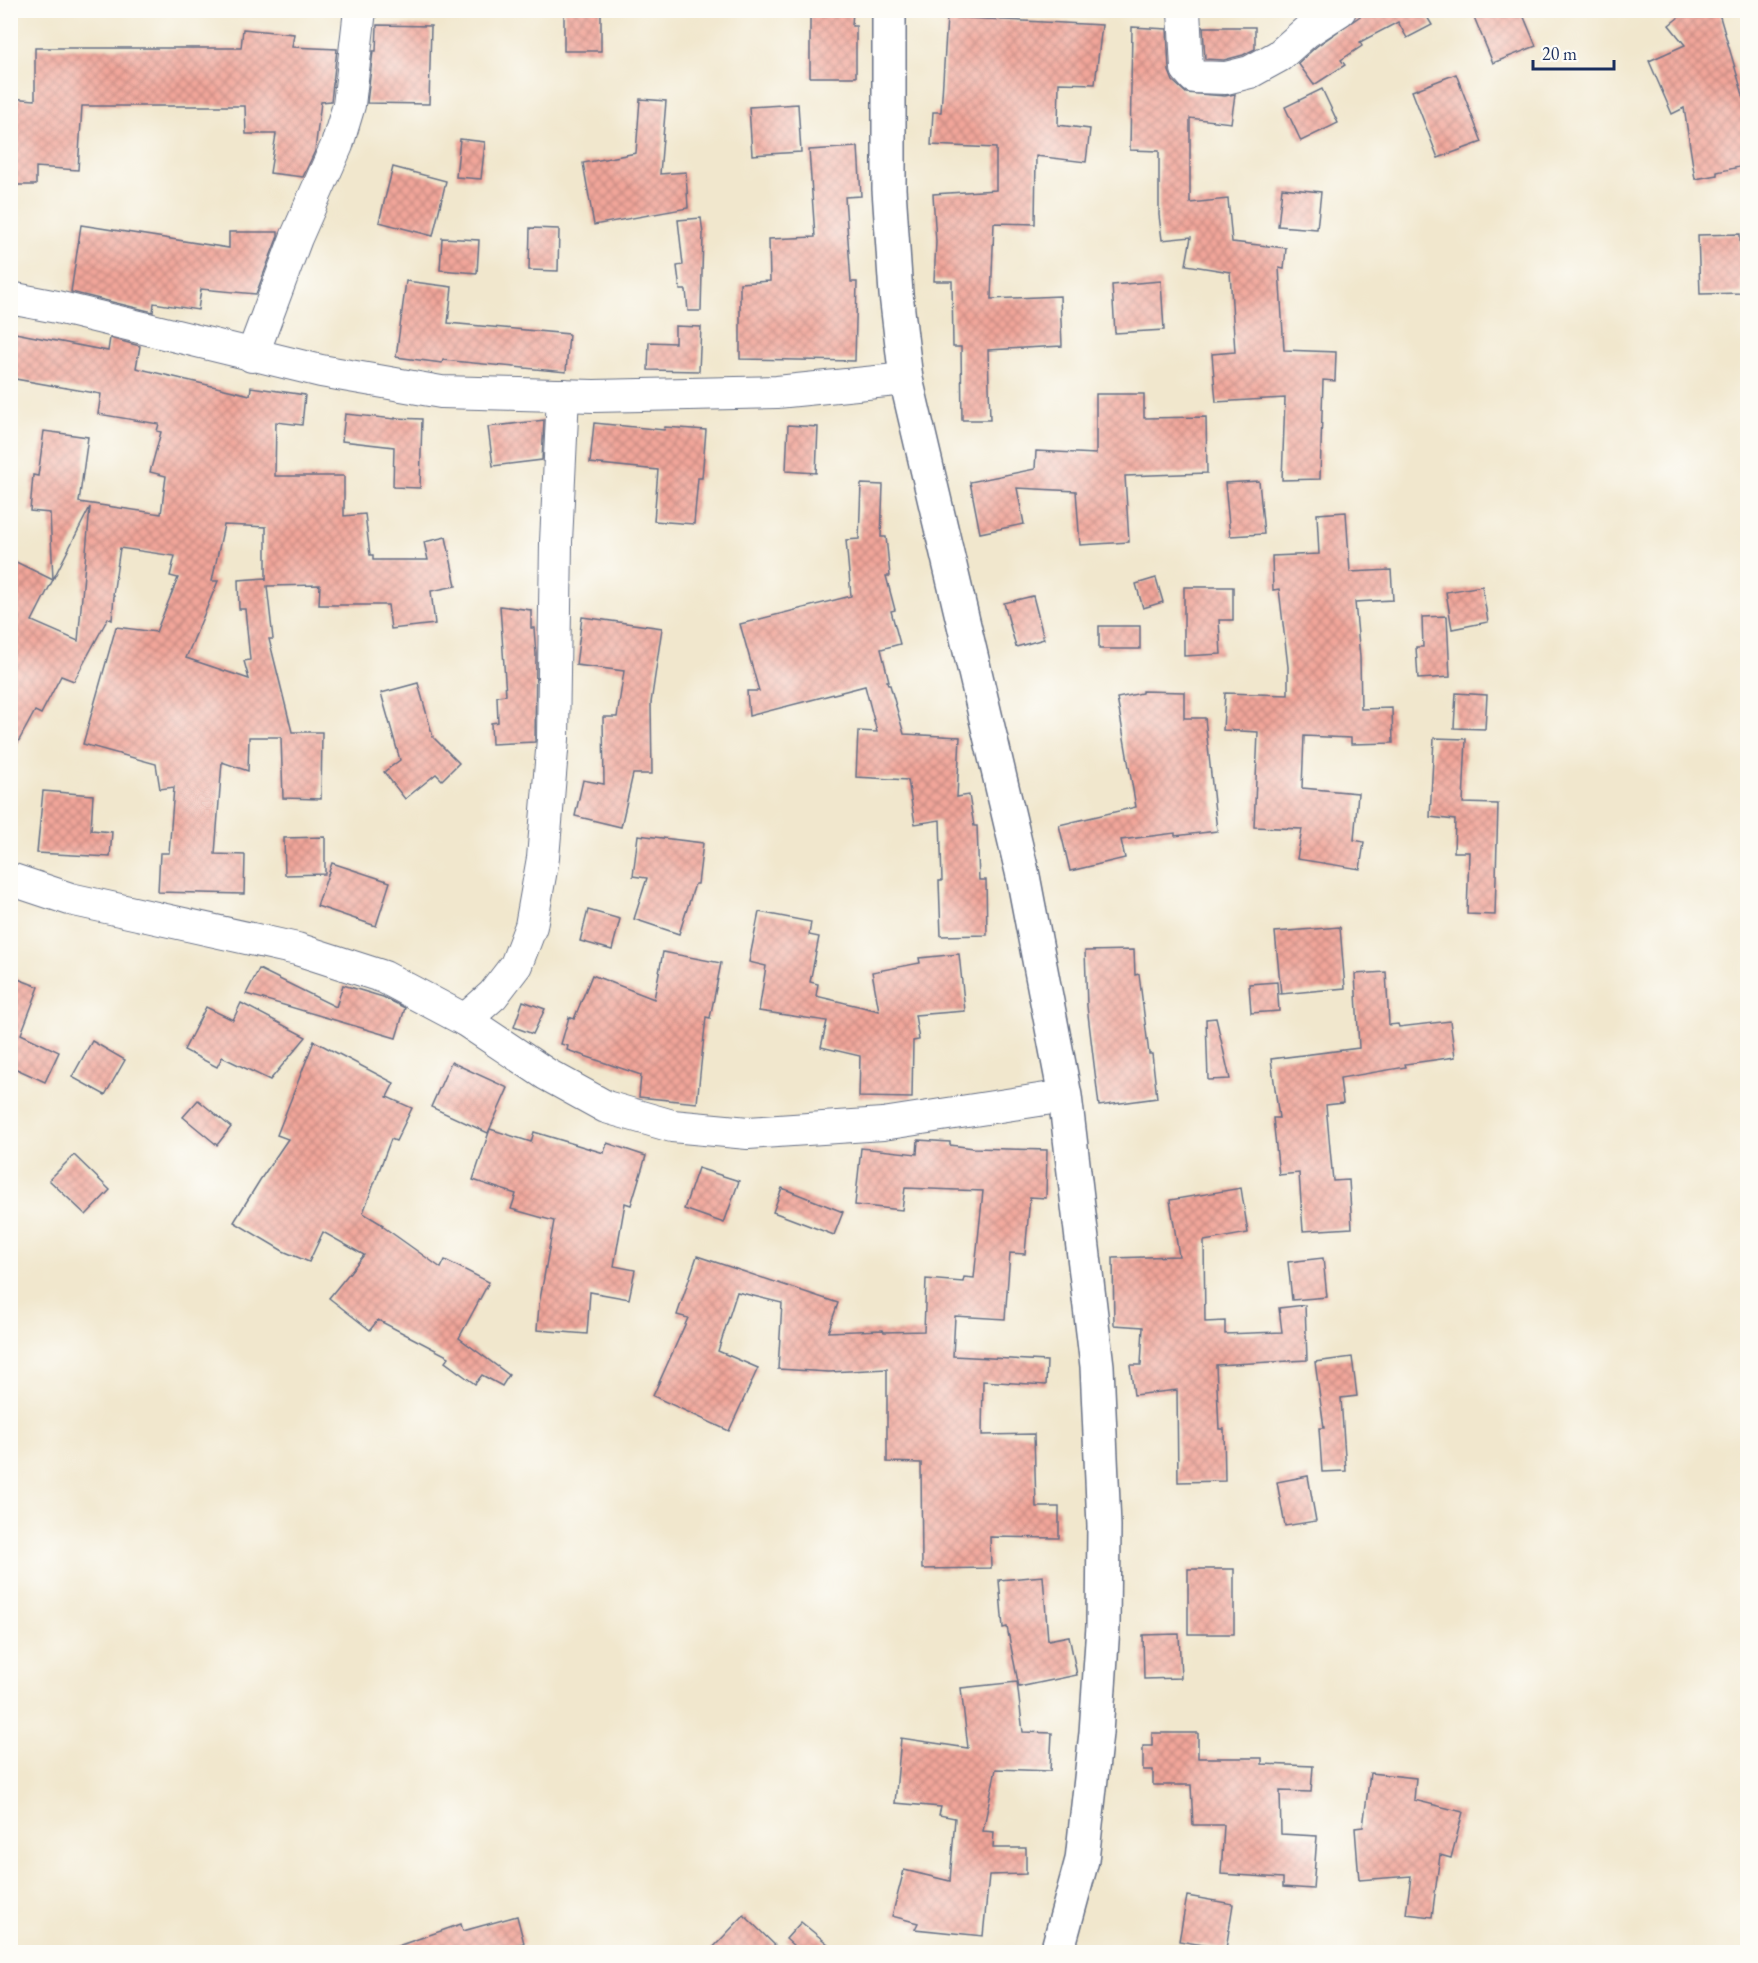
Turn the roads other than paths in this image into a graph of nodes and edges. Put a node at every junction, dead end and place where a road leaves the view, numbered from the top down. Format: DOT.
graph roads {
  1 [pos="360,10"];
  2 [pos="889,10"];
  3 [pos="1184,10"];
  4 [pos="1340,10"];
  5 [pos="10,298"];
  6 [pos="252,356"];
  7 [pos="906,379"];
  8 [pos="563,396"];
  9 [pos="10,879"];
  10 [pos="465,1020"];
  11 [pos="1065,1096"];
  12 [pos="1057,1953"];
  1 -- 6 [label="street"];
  2 -- 7 [label="street"];
  3 -- 4 [label="street"];
  5 -- 6 [label="street"];
  6 -- 8 [label="street"];
  7 -- 8 [label="street"];
  7 -- 11 [label="street"];
  8 -- 10 [label="street"];
  9 -- 10 [label="street"];
  10 -- 11 [label="street"];
  11 -- 12 [label="street"];
}
